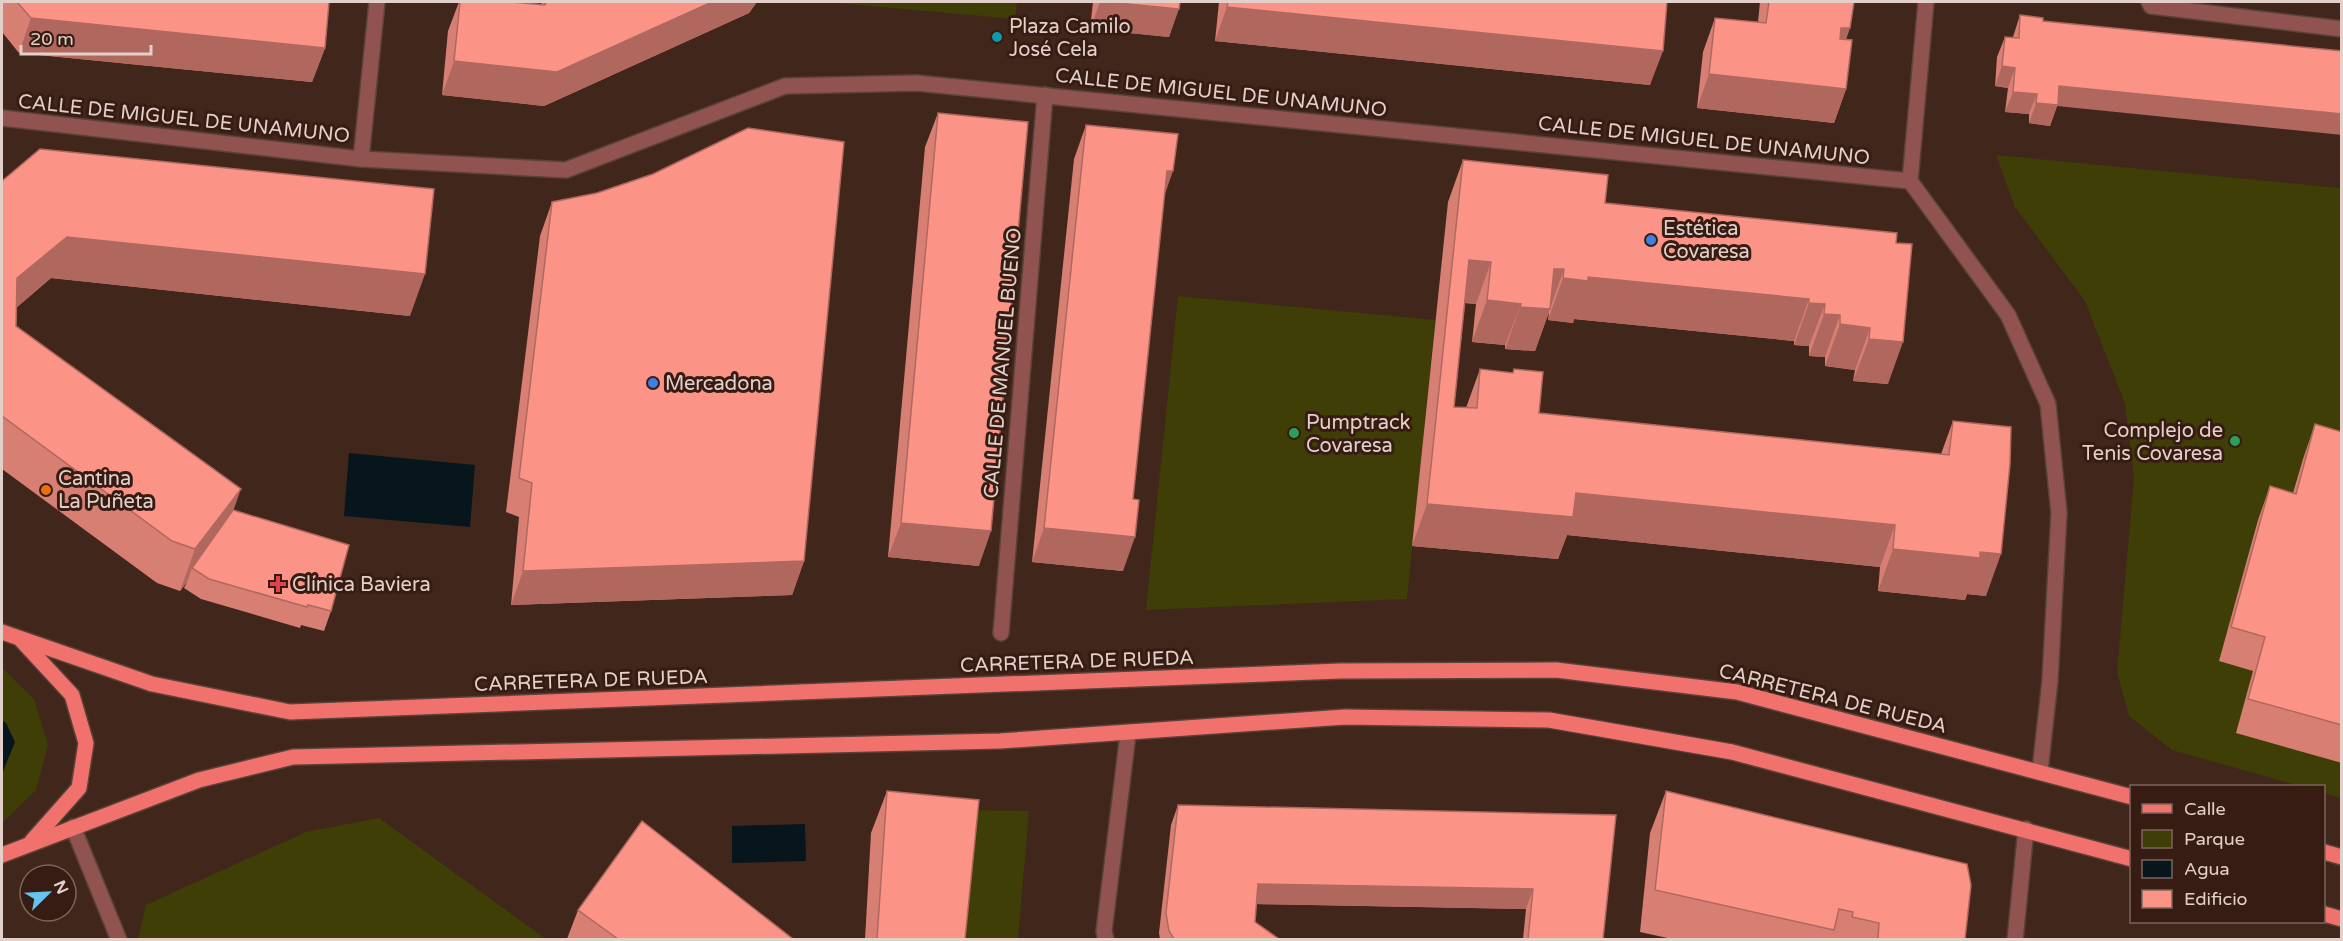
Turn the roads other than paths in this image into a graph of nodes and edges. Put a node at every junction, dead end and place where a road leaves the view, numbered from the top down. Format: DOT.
graph roads {
  1 [pos="377,2"];
  2 [pos="1926,2"];
  3 [pos="2149,2"];
  4 [pos="2342,29"];
  5 [pos="1045,95"];
  6 [pos="2,118"];
  7 [pos="361,159"];
  8 [pos="1910,181"];
  9 [pos="2,632"];
  10 [pos="1001,633"];
  11 [pos="20,639"];
  12 [pos="1128,734"];
  13 [pos="2040,771"];
  14 [pos="2130,795"];
  15 [pos="73,827"];
  16 [pos="2026,829"];
  17 [pos="30,843"];
  18 [pos="2325,852"];
  19 [pos="2,855"];
  20 [pos="2342,857"];
  21 [pos="2130,858"];
  22 [pos="2325,914"];
  23 [pos="2342,919"];
  24 [pos="119,939"];
  25 [pos="1106,939"];
  26 [pos="2015,939"];
  1 -- 7 [label="street, CALLE DE MIGUEL DE UNAMUNO"];
  2 -- 8 [label="street"];
  3 -- 4 [label="street"];
  5 -- 7 [label="street, CALLE DE MIGUEL DE UNAMUNO"];
  5 -- 8 [label="street, CALLE DE MIGUEL DE UNAMUNO"];
  5 -- 10 [label="street, CALLE DE MANUEL BUENO"];
  6 -- 7 [label="street, CALLE DE MIGUEL DE UNAMUNO"];
  8 -- 13 [label="street"];
  9 -- 11 [label="main road, CARRETERA DE RUEDA"];
  11 -- 13 [label="main road, CARRETERA DE RUEDA"];
  11 -- 17 [label="main road"];
  12 -- 15 [label="main road"];
  12 -- 16 [label="main road"];
  12 -- 25 [label="street"];
  13 -- 14 [label="main road, CARRETERA DE RUEDA"];
  15 -- 17 [label="main road"];
  15 -- 24 [label="street"];
  16 -- 21 [label="main road"];
  16 -- 26 [label="street"];
  17 -- 19 [label="main road"];
  18 -- 20 [label="main road"];
  22 -- 23 [label="main road"];
}
